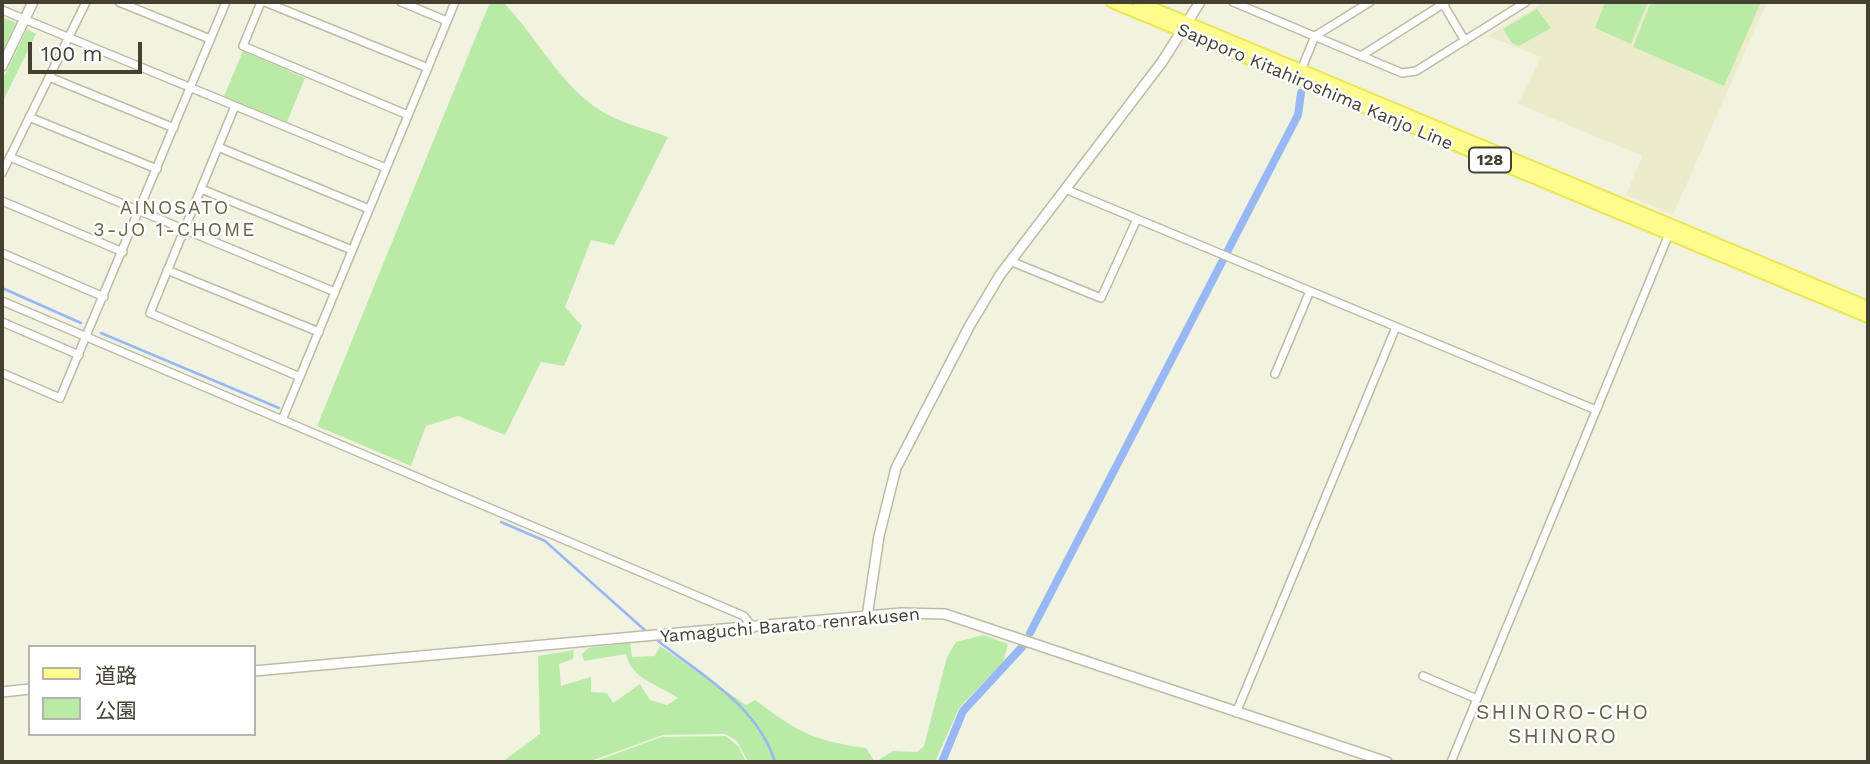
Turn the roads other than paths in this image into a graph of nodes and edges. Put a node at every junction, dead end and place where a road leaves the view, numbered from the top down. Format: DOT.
graph roads {
  1 [pos="33,2"];
  2 [pos="86,2"];
  3 [pos="119,2"];
  4 [pos="226,2"];
  5 [pos="263,2"];
  6 [pos="401,2"];
  7 [pos="455,2"];
  8 [pos="1112,2"];
  9 [pos="1139,2"];
  10 [pos="1200,2"];
  11 [pos="1233,2"];
  12 [pos="1370,2"];
  13 [pos="1444,2"];
  14 [pos="1526,2"];
  15 [pos="2,10"];
  16 [pos="24,20"];
  17 [pos="447,21"];
  18 [pos="1184,27"];
  19 [pos="1315,36"];
  20 [pos="68,37"];
  21 [pos="210,39"];
  22 [pos="1465,41"];
  23 [pos="1361,56"];
  24 [pos="2,66"];
  25 [pos="428,68"];
  26 [pos="1301,70"];
  27 [pos="49,77"];
  28 [pos="190,88"];
  29 [pos="235,106"];
  30 [pos="408,115"];
  31 [pos="29,117"];
  32 [pos="174,128"];
  33 [pos="218,147"];
  34 [pos="10,157"];
  35 [pos="386,168"];
  36 [pos="157,169"];
  37 [pos="2,173"];
  38 [pos="201,189"];
  39 [pos="1065,189"];
  40 [pos="2,201"];
  41 [pos="369,209"];
  42 [pos="140,210"];
  43 [pos="1137,219"];
  44 [pos="184,229"];
  45 [pos="1669,234"];
  46 [pos="352,250"];
  47 [pos="123,252"];
  48 [pos="2,253"];
  49 [pos="1010,261"];
  50 [pos="167,270"];
  51 [pos="1310,291"];
  52 [pos="335,292"];
  53 [pos="104,297"];
  54 [pos="2,301"];
  55 [pos="1868,307"];
  56 [pos="1868,317"];
  57 [pos="2,321"];
  58 [pos="1396,327"];
  59 [pos="318,332"];
  60 [pos="87,338"];
  61 [pos="79,355"];
  62 [pos="2,373"];
  63 [pos="1275,374"];
  64 [pos="300,377"];
  65 [pos="1596,410"];
  66 [pos="282,420"];
  67 [pos="867,617"];
  68 [pos="753,628"];
  69 [pos="256,671"];
  70 [pos="1423,676"];
  71 [pos="28,690"];
  72 [pos="2,691"];
  73 [pos="1477,699"];
  74 [pos="1236,713"];
  75 [pos="1387,762"];
  76 [pos="1451,762"];
  1 -- 16 [label="street"];
  2 -- 20 [label="street"];
  3 -- 21 [label="street"];
  4 -- 21 [label="street"];
  5 -- 25 [label="street"];
  5 -- 30 [label="street"];
  6 -- 17 [label="street"];
  7 -- 17 [label="street"];
  8 -- 18 [label="main road, Sapporo Kitahiroshima Kanjo Line / 128"];
  9 -- 18 [label="main road, Sapporo Kitahiroshima Kanjo Line / 128"];
  10 -- 18 [label="street"];
  11 -- 19 [label="street"];
  12 -- 19 [label="street"];
  13 -- 22 [label="street"];
  13 -- 23 [label="street"];
  14 -- 22 [label="street"];
  15 -- 16 [label="street"];
  16 -- 20 [label="street"];
  16 -- 24 [label="street"];
  17 -- 25 [label="street"];
  18 -- 26 [label="main road, Sapporo Kitahiroshima Kanjo Line / 128"];
  18 -- 39 [label="street"];
  18 -- 45 [label="main road, Sapporo Kitahiroshima Kanjo Line / 128"];
  19 -- 23 [label="street"];
  19 -- 26 [label="street"];
  20 -- 27 [label="street"];
  20 -- 28 [label="street"];
  21 -- 28 [label="street"];
  22 -- 23 [label="street"];
  25 -- 30 [label="street"];
  26 -- 55 [label="main road, Sapporo Kitahiroshima Kanjo Line / 128"];
  27 -- 31 [label="street"];
  27 -- 32 [label="street"];
  28 -- 29 [label="street"];
  28 -- 32 [label="street"];
  29 -- 33 [label="street"];
  29 -- 35 [label="street"];
  30 -- 35 [label="street"];
  31 -- 34 [label="street"];
  31 -- 36 [label="street"];
  32 -- 36 [label="street"];
  33 -- 38 [label="street"];
  33 -- 41 [label="street"];
  34 -- 37 [label="street"];
  34 -- 42 [label="street"];
  35 -- 41 [label="street"];
  36 -- 42 [label="street"];
  38 -- 44 [label="street"];
  38 -- 46 [label="street"];
  39 -- 43 [label="street"];
  39 -- 49 [label="street"];
  40 -- 47 [label="street"];
  41 -- 46 [label="street"];
  42 -- 44 [label="street"];
  42 -- 47 [label="street"];
  43 -- 49 [label="street"];
  43 -- 51 [label="street"];
  44 -- 50 [label="street"];
  44 -- 52 [label="street"];
  45 -- 56 [label="main road, Sapporo Kitahiroshima Kanjo Line / 128"];
  45 -- 65 [label="street"];
  46 -- 52 [label="street"];
  47 -- 53 [label="street"];
  48 -- 53 [label="street"];
  49 -- 67 [label="street"];
  50 -- 59 [label="street"];
  50 -- 64 [label="street"];
  51 -- 58 [label="street"];
  51 -- 63 [label="street"];
  52 -- 59 [label="street"];
  53 -- 60 [label="street"];
  54 -- 60 [label="street"];
  57 -- 61 [label="street"];
  58 -- 65 [label="street"];
  58 -- 74 [label="street"];
  59 -- 64 [label="street"];
  60 -- 61 [label="street"];
  60 -- 66 [label="street"];
  61 -- 62 [label="street"];
  64 -- 66 [label="street"];
  65 -- 73 [label="street"];
  66 -- 68 [label="street"];
  67 -- 68 [label="street, Yamaguchi Barato renrakusen"];
  67 -- 74 [label="street, Yamaguchi Barato renrakusen"];
  68 -- 69 [label="street, Yamaguchi Barato renrakusen"];
  70 -- 73 [label="street"];
  71 -- 72 [label="street"];
  73 -- 76 [label="street"];
  74 -- 75 [label="street, Yamaguchi Barato renrakusen"];
}
